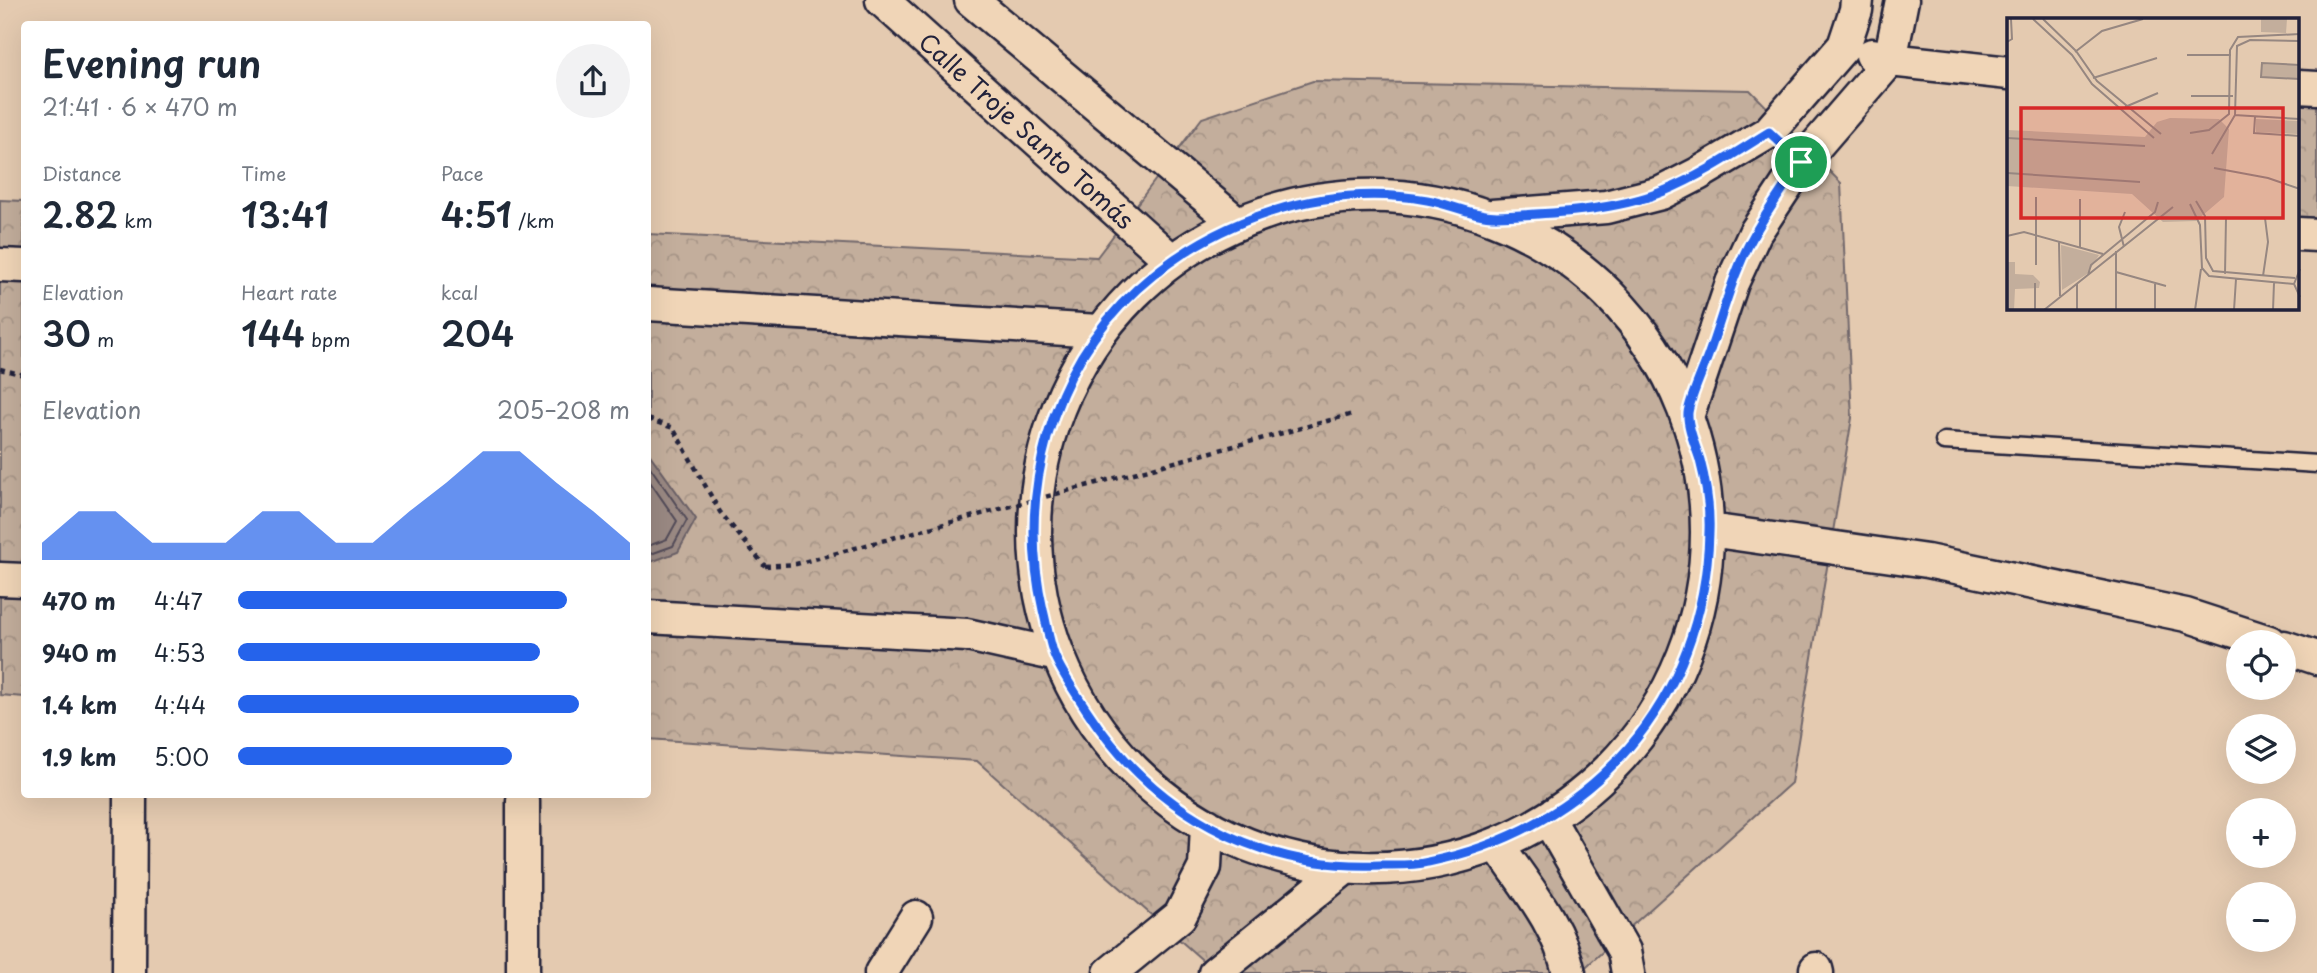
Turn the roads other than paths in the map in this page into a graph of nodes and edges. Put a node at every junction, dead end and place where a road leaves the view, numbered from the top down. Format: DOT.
graph roads {
  1 [pos="971,0"];
  2 [pos="1857,0"];
  3 [pos="1902,0"];
  4 [pos="894,4"];
  5 [pos="1844,47"];
  6 [pos="1891,60"];
  7 [pos="2007,73"];
  8 [pos="1769,132"];
  9 [pos="1801,162"];
  10 [pos="1488,216"];
  11 [pos="1237,223"];
  12 [pos="1171,260"];
  13 [pos="0,265"];
  14 [pos="21,266"];
  15 [pos="651,304"];
  16 [pos="1099,331"];
  17 [pos="1688,414"];
  18 [pos="1944,441"];
  19 [pos="2317,464"];
  20 [pos="1709,530"];
  21 [pos="0,579"];
  22 [pos="21,580"];
  23 [pos="651,617"];
  24 [pos="2232,630"];
  25 [pos="2296,651"];
  26 [pos="1053,654"];
  27 [pos="2317,658"];
  28 [pos="130,798"];
  29 [pos="523,801"];
  30 [pos="1548,818"];
  31 [pos="1206,825"];
  32 [pos="1497,844"];
  33 [pos="1346,867"];
  34 [pos="916,917"];
  35 [pos="129,973"];
  36 [pos="523,973"];
  37 [pos="881,973"];
  38 [pos="1110,973"];
  39 [pos="1215,973"];
  40 [pos="1569,973"];
  41 [pos="1628,973"];
  1 -- 11 [label="street"];
  2 -- 5 [label="street"];
  3 -- 6 [label="street"];
  4 -- 12 [label="street, Calle Troje Santo Tomás"];
  5 -- 6 [label="street"];
  5 -- 8 [label="street"];
  6 -- 7 [label="street"];
  6 -- 9 [label="street"];
  8 -- 9 [label="street"];
  8 -- 10 [label="street"];
  9 -- 17 [label="street"];
  10 -- 11 [label="street"];
  10 -- 17 [label="street"];
  11 -- 12 [label="street"];
  12 -- 16 [label="street"];
  13 -- 14 [label="street"];
  15 -- 16 [label="street"];
  16 -- 26 [label="street"];
  17 -- 20 [label="street"];
  18 -- 19 [label="lane"];
  20 -- 24 [label="street"];
  20 -- 30 [label="street"];
  21 -- 22 [label="street"];
  23 -- 26 [label="street"];
  25 -- 27 [label="street"];
  26 -- 31 [label="street"];
  28 -- 35 [label="street"];
  29 -- 36 [label="street"];
  30 -- 32 [label="street"];
  30 -- 41 [label="street"];
  31 -- 33 [label="street"];
  31 -- 38 [label="street"];
  32 -- 33 [label="street"];
  32 -- 40 [label="street"];
  33 -- 39 [label="street"];
  34 -- 37 [label="street"];
}
